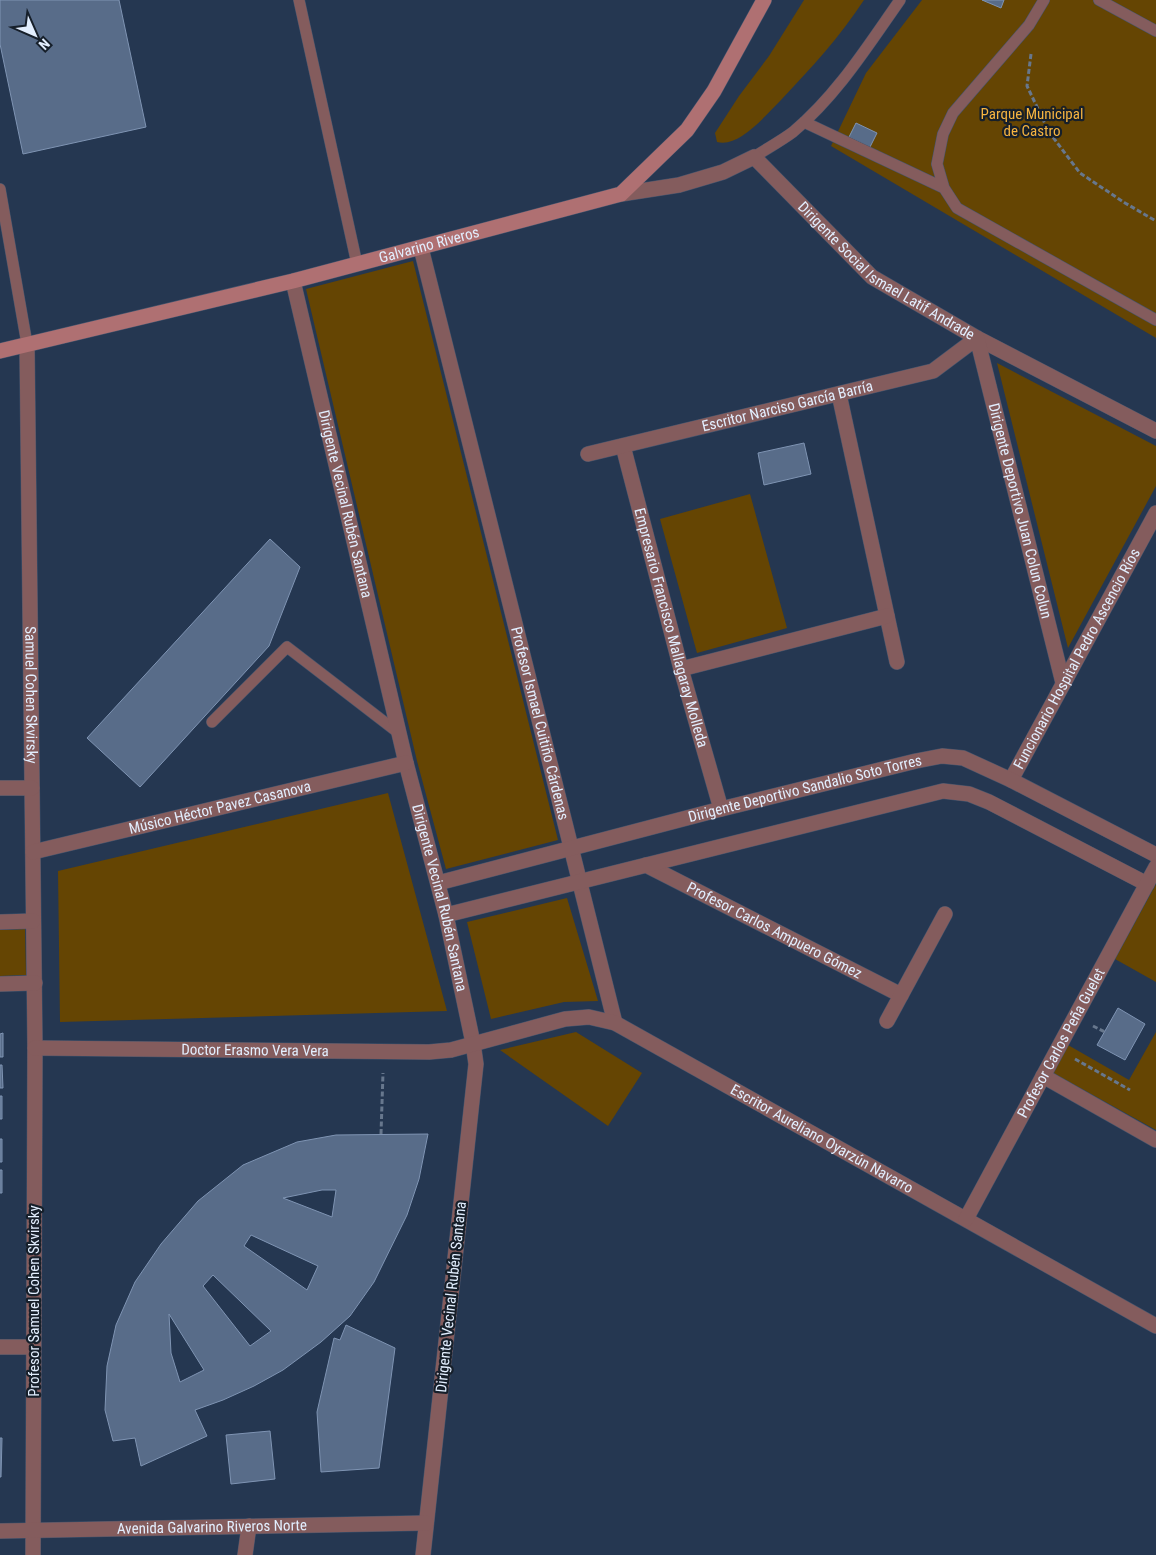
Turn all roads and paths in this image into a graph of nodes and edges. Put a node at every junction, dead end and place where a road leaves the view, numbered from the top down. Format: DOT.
graph roads {
  1 [pos="300,0"];
  2 [pos="764,0"];
  3 [pos="900,0"];
  4 [pos="1044,0"];
  5 [pos="1099,0"];
  6 [pos="1156,31"];
  7 [pos="1031,52"];
  8 [pos="804,122"];
  9 [pos="754,157"];
  10 [pos="944,188"];
  11 [pos="0,189"];
  12 [pos="620,194"];
  13 [pos="1156,222"];
  14 [pos="421,248"];
  15 [pos="357,264"];
  16 [pos="293,281"];
  17 [pos="1156,320"];
  18 [pos="977,338"];
  19 [pos="27,344"];
  20 [pos="0,351"];
  21 [pos="839,394"];
  22 [pos="1156,431"];
  23 [pos="623,446"];
  24 [pos="588,454"];
  25 [pos="1156,513"];
  26 [pos="887,616"];
  27 [pos="897,662"];
  28 [pos="682,669"];
  29 [pos="1063,683"];
  30 [pos="212,722"];
  31 [pos="400,734"];
  32 [pos="406,763"];
  33 [pos="1011,780"];
  34 [pos="0,788"];
  35 [pos="32,788"];
  36 [pos="720,809"];
  37 [pos="571,848"];
  38 [pos="33,852"];
  39 [pos="1156,855"];
  40 [pos="646,865"];
  41 [pos="1156,867"];
  42 [pos="580,882"];
  43 [pos="438,883"];
  44 [pos="1147,884"];
  45 [pos="945,914"];
  46 [pos="446,915"];
  47 [pos="33,921"];
  48 [pos="0,922"];
  49 [pos="35,983"];
  50 [pos="0,984"];
  51 [pos="902,995"];
  52 [pos="887,1021"];
  53 [pos="615,1023"];
  54 [pos="474,1043"];
  55 [pos="36,1048"];
  56 [pos="1057,1049"];
  57 [pos="383,1052"];
  58 [pos="1043,1076"];
  59 [pos="1130,1090"];
  60 [pos="381,1134"];
  61 [pos="1156,1140"];
  62 [pos="966,1219"];
  63 [pos="1156,1326"];
  64 [pos="0,1347"];
  65 [pos="33,1347"];
  66 [pos="426,1523"];
  67 [pos="249,1526"];
  68 [pos="0,1531"];
  69 [pos="33,1531"];
  70 [pos="33,1555"];
  71 [pos="245,1555"];
  72 [pos="423,1555"];
  1 -- 15 [label="lane"];
  2 -- 12 [label="street, Galvarino Riveros"];
  3 -- 8 [label="lane"];
  4 -- 10 [label="lane"];
  5 -- 6 [label="lane"];
  7 -- 13 [label="path"];
  8 -- 9 [label="lane"];
  8 -- 10 [label="lane"];
  9 -- 12 [label="street"];
  9 -- 18 [label="street, Dirigente Social Ismael Latif Andrade"];
  10 -- 17 [label="lane"];
  11 -- 19 [label="lane"];
  12 -- 14 [label="street, Galvarino Riveros"];
  14 -- 15 [label="street, Galvarino Riveros"];
  14 -- 37 [label="street, Profesor Ismael Cuitiño Cárdenas"];
  15 -- 16 [label="street, Galvarino Riveros"];
  16 -- 19 [label="street, Galvarino Riveros"];
  16 -- 31 [label="street, Dirigente Vecinal Rubén Santana"];
  18 -- 21 [label="street, Escritor Narciso García Barría"];
  18 -- 22 [label="street, Dirigente Social Ismael Latif Andrade"];
  18 -- 29 [label="street, Dirigente Deportivo Juan Colun Colun"];
  19 -- 20 [label="street, Galvarino Riveros"];
  19 -- 35 [label="street, Samuel Cohen Skvirsky"];
  21 -- 23 [label="street, Escritor Narciso García Barría"];
  21 -- 26 [label="street"];
  23 -- 24 [label="street, Escritor Narciso García Barría"];
  23 -- 28 [label="street, Empresario Francisco Mallagaray Molleda"];
  25 -- 29 [label="street, Funcionario Hospital Pedro Ascencio Ríos"];
  26 -- 27 [label="street"];
  26 -- 28 [label="street"];
  28 -- 36 [label="street, Empresario Francisco Mallagaray Molleda"];
  29 -- 33 [label="street, Funcionario Hospital Pedro Ascencio Ríos"];
  30 -- 31 [label="lane"];
  31 -- 32 [label="street, Dirigente Vecinal Rubén Santana"];
  32 -- 38 [label="street, Músico Héctor Pavez Casanova"];
  32 -- 43 [label="street, Dirigente Vecinal Rubén Santana"];
  33 -- 36 [label="street, Dirigente Deportivo Sandalio Soto Torres"];
  33 -- 39 [label="street, Dirigente Deportivo Sandalio Soto Torres"];
  34 -- 35 [label="street"];
  35 -- 38 [label="street, Samuel Cohen Skvirsky"];
  36 -- 37 [label="street, Dirigente Deportivo Sandalio Soto Torres"];
  37 -- 42 [label="street, Profesor Ismael Cuitiño Cárdenas"];
  37 -- 43 [label="street, Dirigente Deportivo Sandalio Soto Torres"];
  38 -- 47 [label="street, Samuel Cohen Skvirsky"];
  40 -- 42 [label="street"];
  40 -- 44 [label="street"];
  40 -- 51 [label="street, Profesor Carlos Ampuero Gómez"];
  41 -- 44 [label="street, Profesor Carlos Peña Guelet"];
  42 -- 46 [label="street"];
  42 -- 53 [label="street, Profesor Ismael Cuitiño Cárdenas"];
  43 -- 46 [label="street, Dirigente Vecinal Rubén Santana"];
  44 -- 56 [label="street, Profesor Carlos Peña Guelet"];
  45 -- 51 [label="street"];
  46 -- 54 [label="street, Dirigente Vecinal Rubén Santana"];
  47 -- 48 [label="street"];
  47 -- 49 [label="street, Samuel Cohen Skvirsky"];
  49 -- 50 [label="street"];
  49 -- 55 [label="street, Samuel Cohen Skvirsky"];
  51 -- 52 [label="street"];
  53 -- 54 [label="street, Escritor Aureliano Oyarzún Navarro"];
  53 -- 62 [label="street, Escritor Aureliano Oyarzún Navarro"];
  54 -- 57 [label="street, Doctor Erasmo Vera Vera"];
  54 -- 66 [label="street, Dirigente Vecinal Rubén Santana"];
  55 -- 57 [label="street, Doctor Erasmo Vera Vera"];
  55 -- 65 [label="street, Profesor Samuel Cohen Skvirsky"];
  56 -- 58 [label="street, Profesor Carlos Peña Guelet"];
  56 -- 59 [label="path"];
  57 -- 60 [label="path"];
  58 -- 61 [label="street"];
  58 -- 62 [label="street, Profesor Carlos Peña Guelet"];
  62 -- 63 [label="street, Escritor Aureliano Oyarzún Navarro"];
  64 -- 65 [label="street"];
  65 -- 69 [label="street, Profesor Samuel Cohen Skvirsky"];
  66 -- 67 [label="street, Avenida Galvarino Riveros Norte"];
  66 -- 72 [label="street, Dirigente Vecinal Rubén Santana"];
  67 -- 69 [label="street, Avenida Galvarino Riveros Norte"];
  67 -- 71 [label="street"];
  68 -- 69 [label="street, Avenida Galvarino Riveros Norte"];
  69 -- 70 [label="street, Profesor Samuel Cohen Skvirsky"];
}
